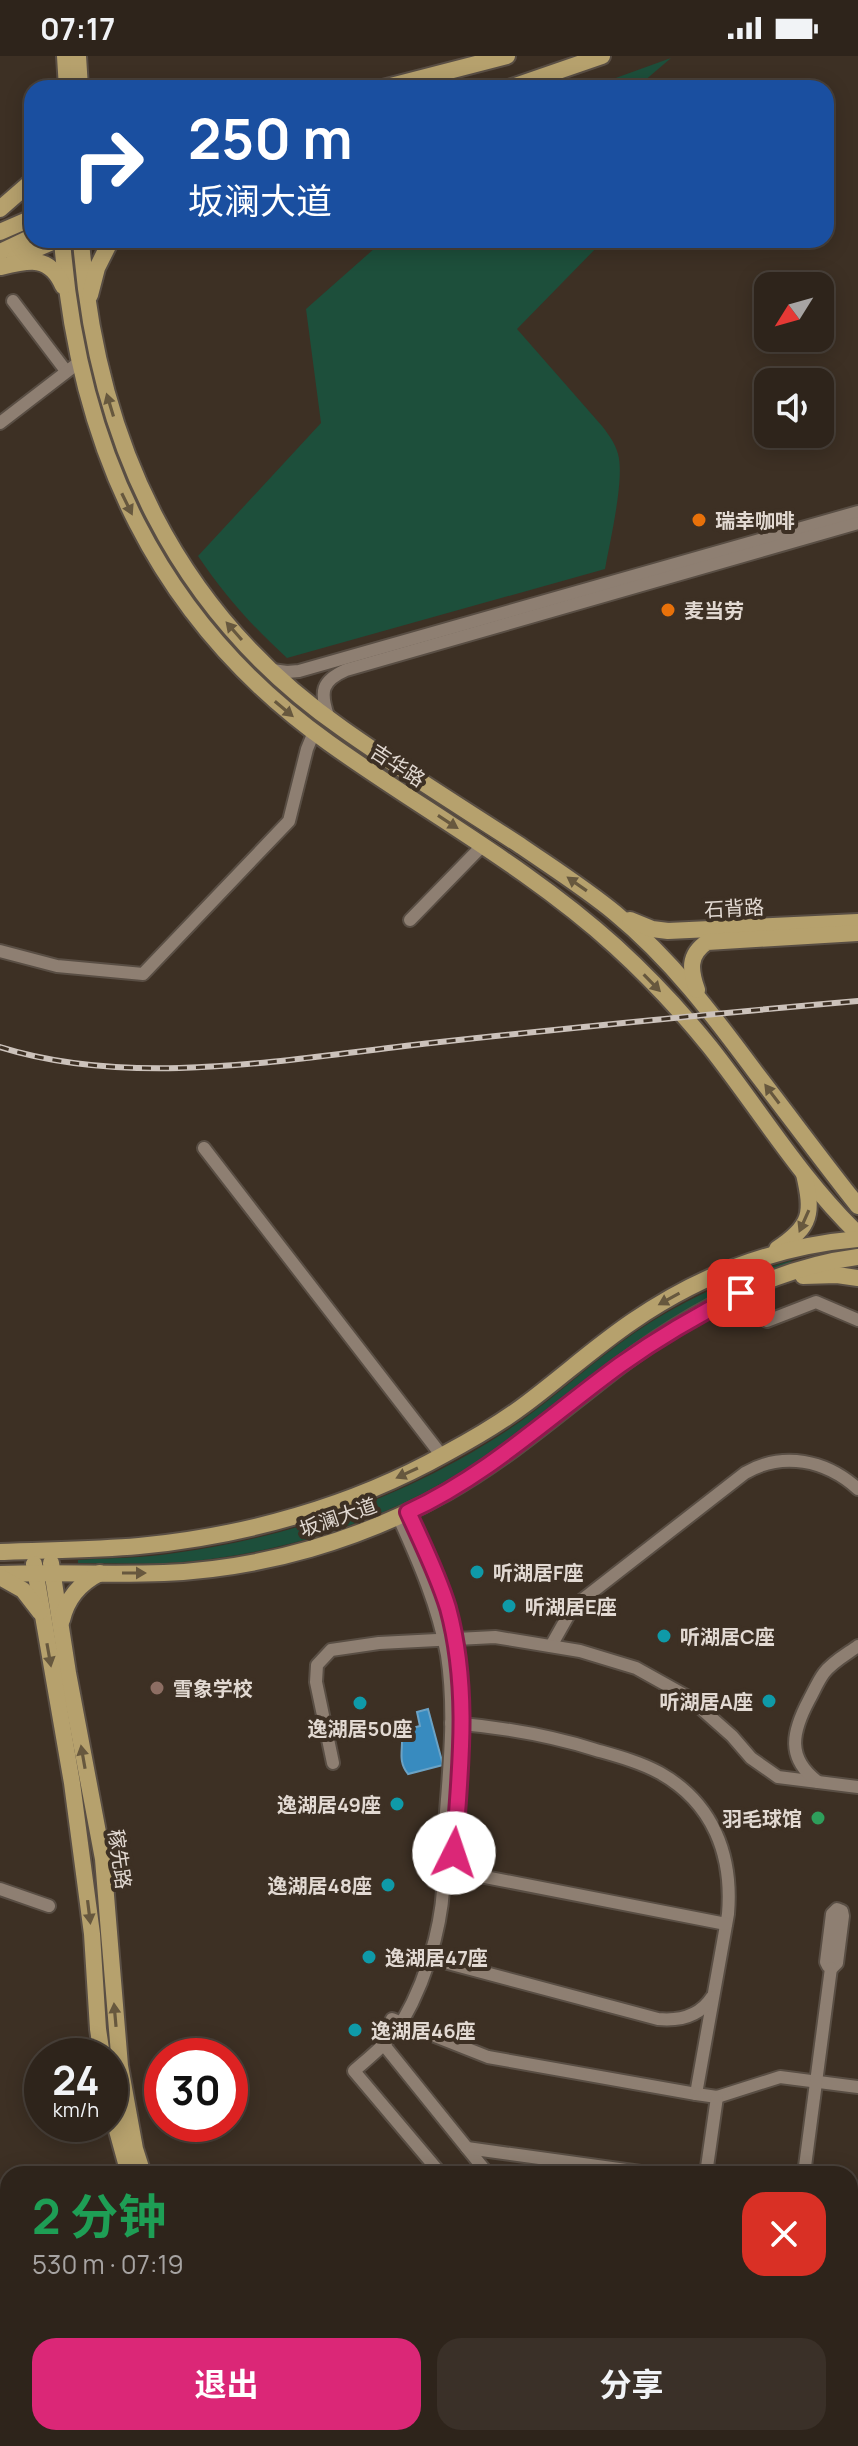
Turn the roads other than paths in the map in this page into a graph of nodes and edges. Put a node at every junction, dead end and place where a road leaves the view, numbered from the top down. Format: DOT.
graph roads {
  1 [pos="65,56"];
  2 [pos="78,56"];
  3 [pos="507,56"];
  4 [pos="515,56"];
  5 [pos="602,56"];
  6 [pos="66,80"];
  7 [pos="80,80"];
  8 [pos="414,80"];
  9 [pos="439,80"];
  10 [pos="532,80"];
  11 [pos="556,80"];
  12 [pos="24,188"];
  13 [pos="24,200"];
  14 [pos="0,210"];
  15 [pos="24,222"];
  16 [pos="0,232"];
  17 [pos="24,241"];
  18 [pos="39,248"];
  19 [pos="60,248"];
  20 [pos="82,248"];
  21 [pos="107,248"];
  22 [pos="0,252"];
  23 [pos="0,267"];
  24 [pos="66,293"];
  25 [pos="13,301"];
  26 [pos="87,304"];
  27 [pos="72,367"];
  28 [pos="0,423"];
  29 [pos="858,512"];
  30 [pos="858,523"];
  31 [pos="271,670"];
  32 [pos="329,719"];
  33 [pos="314,732"];
  34 [pos="483,845"];
  35 [pos="615,913"];
  36 [pos="410,920"];
  37 [pos="858,922"];
  38 [pos="858,933"];
  39 [pos="0,951"];
  40 [pos="700,999"];
  41 [pos="204,1148"];
  42 [pos="819,1157"];
  43 [pos="802,1169"];
  44 [pos="858,1187"];
  45 [pos="858,1206"];
  46 [pos="858,1237"];
  47 [pos="766,1256"];
  48 [pos="858,1257"];
  49 [pos="781,1276"];
  50 [pos="858,1278"];
  51 [pos="858,1320"];
  52 [pos="767,1321"];
  53 [pos="442,1456"];
  54 [pos="858,1489"];
  55 [pos="403,1514"];
  56 [pos="40,1550"];
  57 [pos="0,1552"];
  58 [pos="44,1573"];
  59 [pos="100,1573"];
  60 [pos="0,1576"];
  61 [pos="43,1620"];
  62 [pos="61,1626"];
  63 [pos="449,1639"];
  64 [pos="551,1646"];
  65 [pos="858,1646"];
  66 [pos="456,1723"];
  67 [pos="333,1763"];
  68 [pos="818,1782"];
  69 [pos="858,1787"];
  70 [pos="444,1869"];
  71 [pos="0,1889"];
  72 [pos="49,1906"];
  73 [pos="726,1924"];
  74 [pos="429,1958"];
  75 [pos="831,1968"];
  76 [pos="714,1994"];
  77 [pos="397,2021"];
  78 [pos="99,2038"];
  79 [pos="384,2045"];
  80 [pos="816,2082"];
  81 [pos="858,2087"];
  82 [pos="696,2094"];
  83 [pos="717,2097"];
  84 [pos="120,2142"];
  85 [pos="467,2148"];
  86 [pos="127,2166"];
  87 [pos="140,2166"];
  88 [pos="434,2166"];
  89 [pos="482,2166"];
  90 [pos="570,2166"];
  91 [pos="707,2166"];
  92 [pos="805,2166"];
  1 -- 6 [label="main road"];
  2 -- 7 [label="main road"];
  3 -- 8 [label="main road"];
  4 -- 9 [label="main road"];
  5 -- 10 [label="main road"];
  5 -- 11 [label="main road"];
  12 -- 14 [label="main road"];
  13 -- 14 [label="main road"];
  15 -- 16 [label="main road"];
  17 -- 22 [label="main road"];
  18 -- 23 [label="main road"];
  19 -- 24 [label="main road, 吉华路"];
  20 -- 26 [label="main road, 吉华路"];
  21 -- 26 [label="main road"];
  23 -- 24 [label="main road"];
  24 -- 27 [label="main road, 吉华路"];
  25 -- 27 [label="street"];
  31 -- 26 [label="main road, 吉华路, one-way"];
  27 -- 28 [label="street"];
  27 -- 33 [label="main road, 吉华路, one-way"];
  29 -- 31 [label="street"];
  30 -- 32 [label="street"];
  31 -- 32 [label="main road, 吉华路"];
  35 -- 32 [label="main road, 吉华路, one-way"];
  33 -- 34 [label="main road, 吉华路, one-way"];
  33 -- 39 [label="street"];
  34 -- 36 [label="street"];
  34 -- 43 [label="main road, 吉华路, one-way"];
  35 -- 37 [label="main road, 石背路"];
  35 -- 40 [label="main road, 吉华路"];
  38 -- 40 [label="main road, 石背路"];
  42 -- 40 [label="main road, 吉华路, one-way"];
  41 -- 53 [label="street"];
  42 -- 44 [label="main road"];
  42 -- 45 [label="main road, 吉华路"];
  43 -- 46 [label="main road, 吉华路"];
  43 -- 47 [label="main road, one-way"];
  46 -- 47 [label="main road, 坂澜大道"];
  47 -- 53 [label="main road, 坂澜大道, one-way"];
  48 -- 49 [label="main road, 坂澜大道"];
  49 -- 50 [label="main road"];
  49 -- 55 [label="main road, 坂澜大道"];
  51 -- 52 [label="street"];
  53 -- 56 [label="main road, 坂澜大道, one-way"];
  54 -- 64 [label="street"];
  59 -- 55 [label="main road, 坂澜大道, one-way"];
  55 -- 63 [label="street"];
  56 -- 57 [label="main road, 坂澜大道"];
  56 -- 58 [label="main road, 稼先路"];
  58 -- 59 [label="main road, 坂澜大道"];
  58 -- 60 [label="main road, 坂澜大道"];
  58 -- 61 [label="main road, 稼先路"];
  58 -- 62 [label="main road, 稼先路"];
  59 -- 62 [label="main road"];
  60 -- 61 [label="main road"];
  61 -- 78 [label="main road, 稼先路, one-way"];
  87 -- 62 [label="main road, 稼先路, one-way"];
  63 -- 64 [label="street"];
  63 -- 66 [label="street"];
  63 -- 67 [label="street"];
  64 -- 68 [label="street"];
  65 -- 68 [label="street"];
  66 -- 70 [label="street"];
  66 -- 73 [label="street"];
  68 -- 69 [label="street"];
  70 -- 73 [label="street"];
  70 -- 74 [label="street"];
  71 -- 72 [label="street"];
  73 -- 76 [label="street"];
  74 -- 76 [label="street"];
  74 -- 77 [label="street"];
  75 -- 80 [label="street"];
  76 -- 82 [label="street"];
  77 -- 79 [label="street"];
  77 -- 82 [label="street"];
  79 -- 85 [label="street"];
  79 -- 88 [label="street"];
  80 -- 81 [label="street"];
  80 -- 83 [label="street"];
  80 -- 92 [label="street"];
  82 -- 83 [label="street"];
  83 -- 91 [label="street"];
  84 -- 86 [label="main road"];
  85 -- 89 [label="street"];
  85 -- 90 [label="street"];
}
